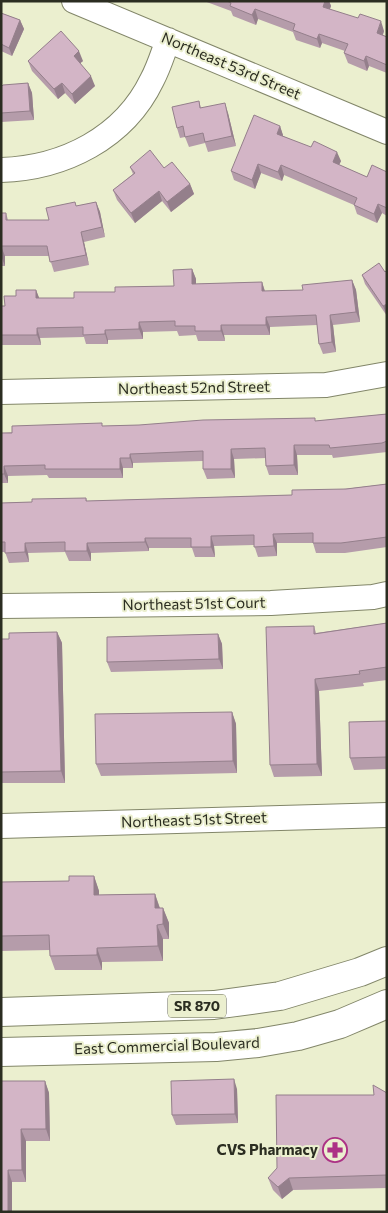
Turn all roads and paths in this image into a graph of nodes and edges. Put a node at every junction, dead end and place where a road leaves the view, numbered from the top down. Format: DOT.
graph roads {
  1 [pos="74,1"];
  2 [pos="168,40"];
  3 [pos="387,132"];
  4 [pos="1,170"];
  5 [pos="387,374"];
  6 [pos="1,392"];
  7 [pos="387,594"];
  8 [pos="1,606"];
  9 [pos="387,815"];
  10 [pos="1,826"];
  11 [pos="387,961"];
  12 [pos="387,1004"];
  13 [pos="1,1012"];
  14 [pos="1,1052"];
  1 -- 2 [label="street, Northeast 53rd Street"];
  2 -- 3 [label="street, Northeast 53rd Street"];
  2 -- 4 [label="street"];
  5 -- 6 [label="street, Northeast 52nd Street"];
  7 -- 8 [label="street, Northeast 51st Court"];
  9 -- 10 [label="street, Northeast 51st Street"];
  11 -- 13 [label="main road, SR 870"];
  12 -- 14 [label="main road, East Commercial Boulevard"];
}
